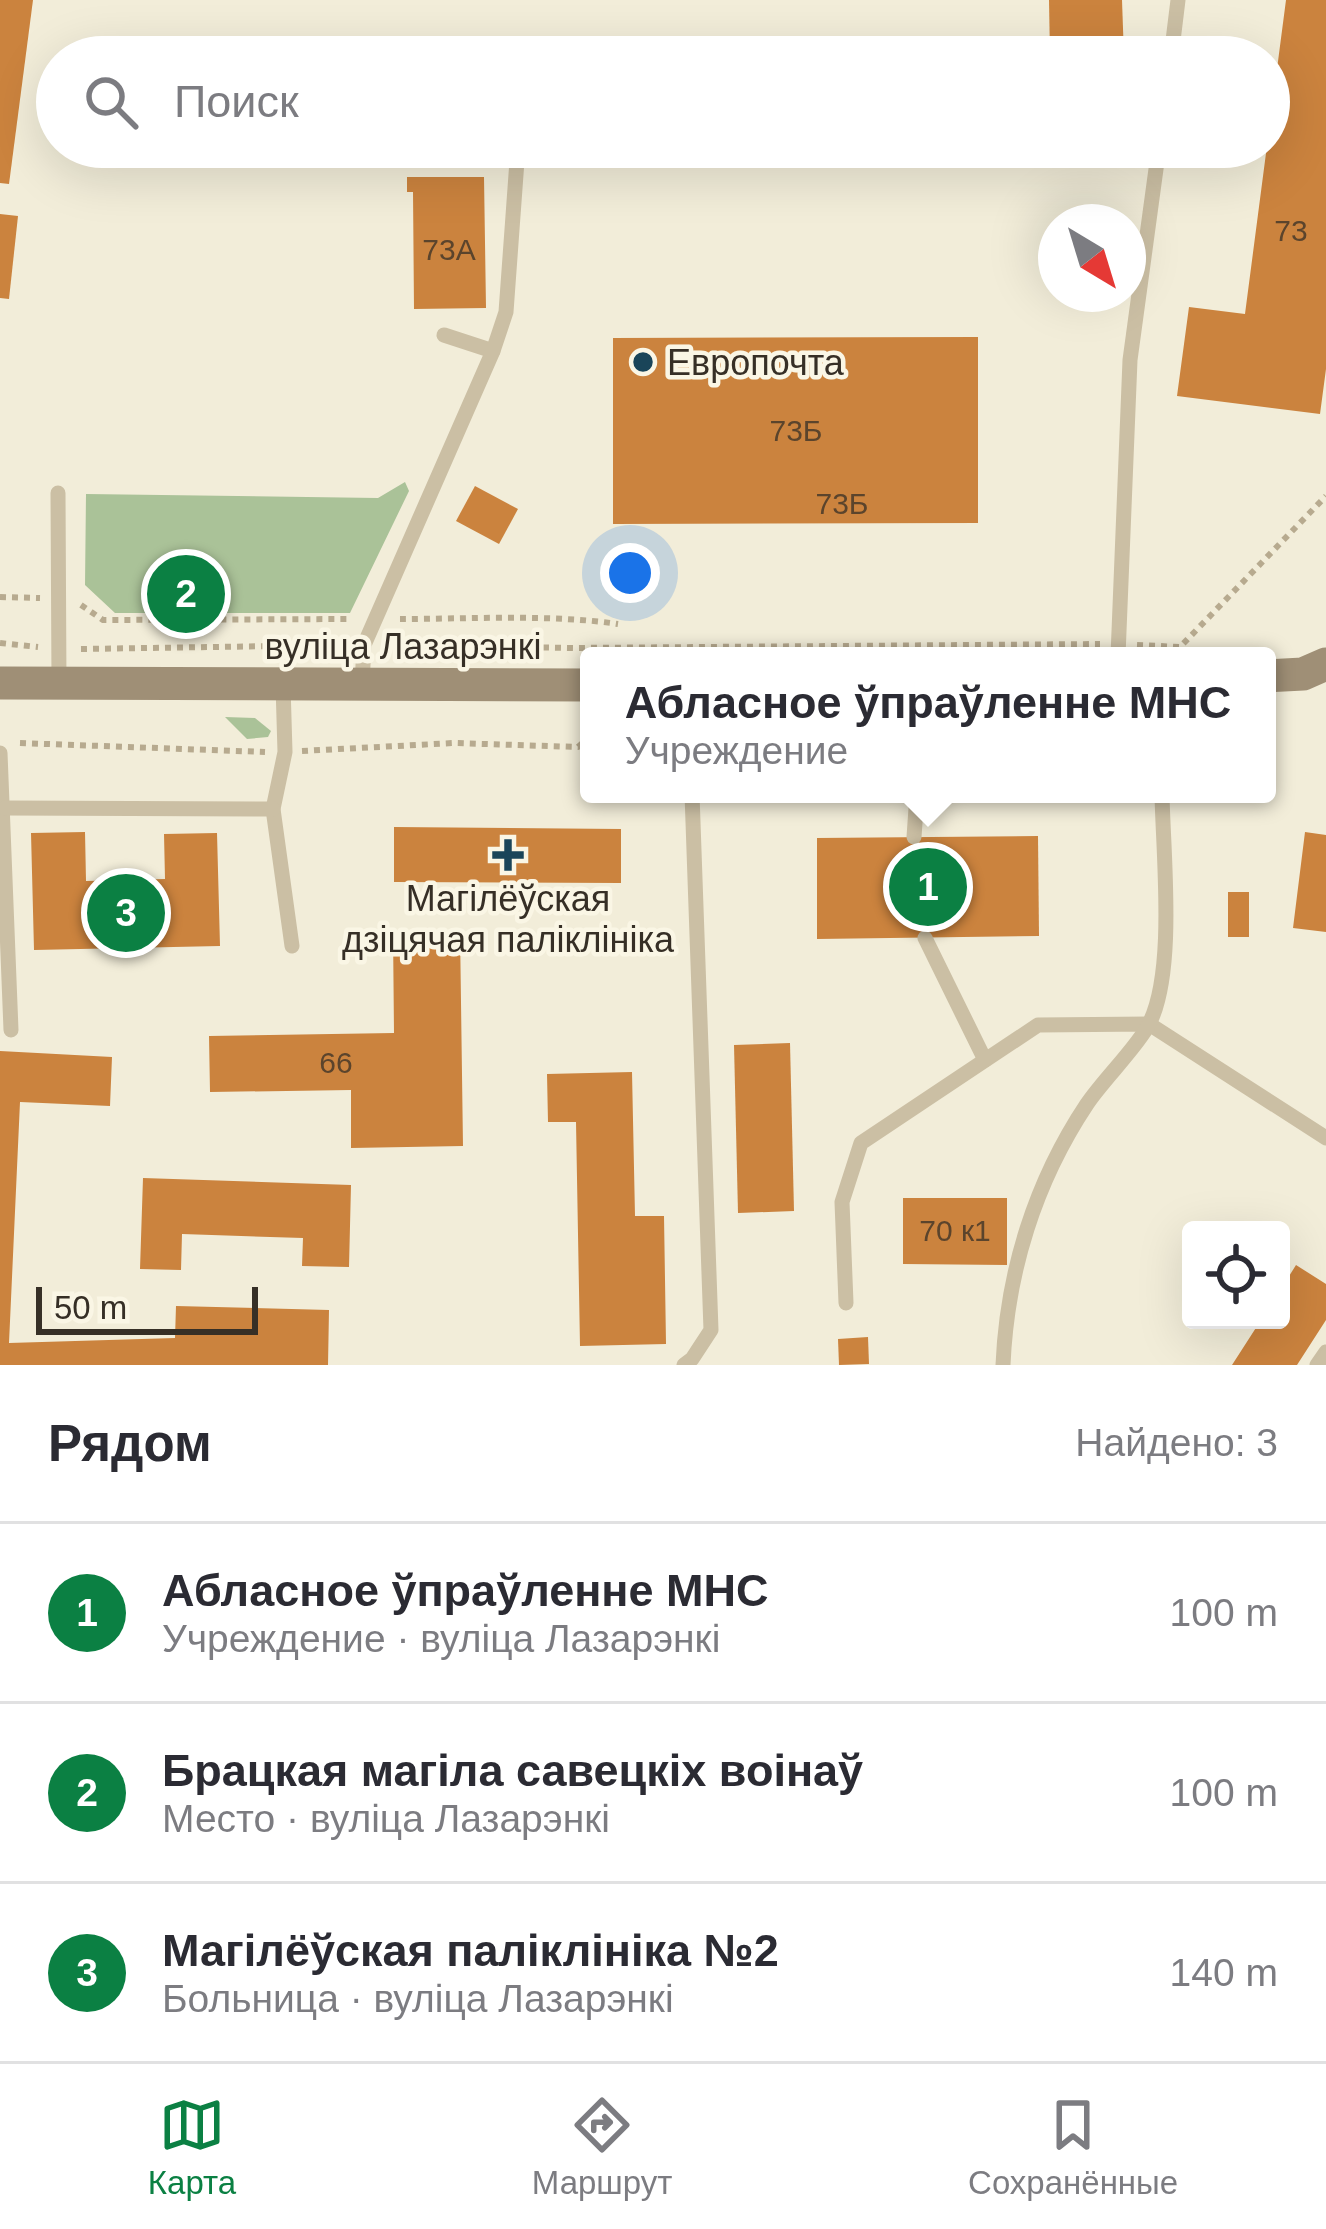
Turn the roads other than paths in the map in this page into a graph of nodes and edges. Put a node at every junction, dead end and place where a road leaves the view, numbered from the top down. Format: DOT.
graph roads {
  1 [pos="1178,0"];
  2 [pos="1174,36"];
  3 [pos="516,168"];
  4 [pos="1156,168"];
  5 [pos="444,335"];
  6 [pos="493,351"];
  7 [pos="58,493"];
  8 [pos="1119,647"];
  9 [pos="1326,664"];
  10 [pos="59,666"];
  11 [pos="1276,676"];
  12 [pos="0,683"];
  13 [pos="580,685"];
  14 [pos="283,686"];
  15 [pos="362,686"];
  16 [pos="0,753"];
  17 [pos="692,803"];
  18 [pos="916,803"];
  19 [pos="1162,803"];
  20 [pos="5,808"];
  21 [pos="273,808"];
  22 [pos="914,837"];
  23 [pos="925,938"];
  24 [pos="292,946"];
  25 [pos="1149,1024"];
  26 [pos="11,1030"];
  27 [pos="985,1060"];
  28 [pos="1326,1138"];
  29 [pos="846,1303"];
  30 [pos="1326,1352"];
  31 [pos="684,1365"];
  32 [pos="1003,1365"];
  33 [pos="1318,1365"];
  1 -- 2 [label="lane"];
  3 -- 6 [label="lane"];
  4 -- 8 [label="lane"];
  5 -- 6 [label="lane"];
  6 -- 15 [label="lane"];
  7 -- 10 [label="lane"];
  9 -- 11 [label="main road"];
  10 -- 12 [label="main road, вуліца Лазарэнкі"];
  10 -- 14 [label="main road, вуліца Лазарэнкі"];
  13 -- 15 [label="main road, вуліца Лазарэнкі"];
  14 -- 15 [label="main road, вуліца Лазарэнкі"];
  14 -- 21 [label="lane"];
  16 -- 20 [label="lane"];
  17 -- 31 [label="lane"];
  18 -- 22 [label="lane"];
  19 -- 25 [label="lane"];
  20 -- 21 [label="lane"];
  20 -- 26 [label="lane"];
  21 -- 24 [label="lane"];
  23 -- 27 [label="lane"];
  25 -- 27 [label="lane"];
  25 -- 28 [label="lane"];
  25 -- 32 [label="lane"];
  27 -- 29 [label="lane"];
  30 -- 33 [label="lane"];
}
